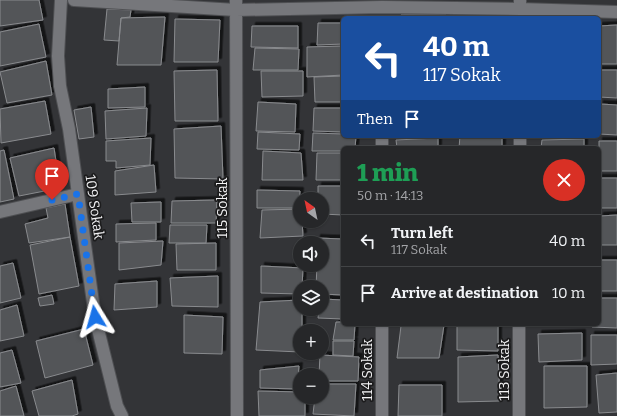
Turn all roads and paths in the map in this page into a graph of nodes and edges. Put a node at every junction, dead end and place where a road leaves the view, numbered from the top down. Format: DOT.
graph roads {
  1 [pos="61,0"];
  2 [pos="74,0"];
  3 [pos="236,5"];
  4 [pos="382,8"];
  5 [pos="520,9"];
  6 [pos="617,12"];
  7 [pos="78,194"];
  8 [pos="0,212"];
  9 [pos="382,326"];
  10 [pos="519,326"];
  11 [pos="122,416"];
  12 [pos="237,416"];
  13 [pos="382,416"];
  14 [pos="519,416"];
  1 -- 7 [label="street, 109 Sokak"];
  2 -- 3 [label="street"];
  3 -- 4 [label="street"];
  3 -- 12 [label="street, 115 Sokak"];
  4 -- 5 [label="street"];
  5 -- 6 [label="street"];
  7 -- 8 [label="street"];
  7 -- 11 [label="street, 109 Sokak"];
  9 -- 13 [label="street, 114 Sokak"];
  10 -- 14 [label="street, 113 Sokak"];
}
